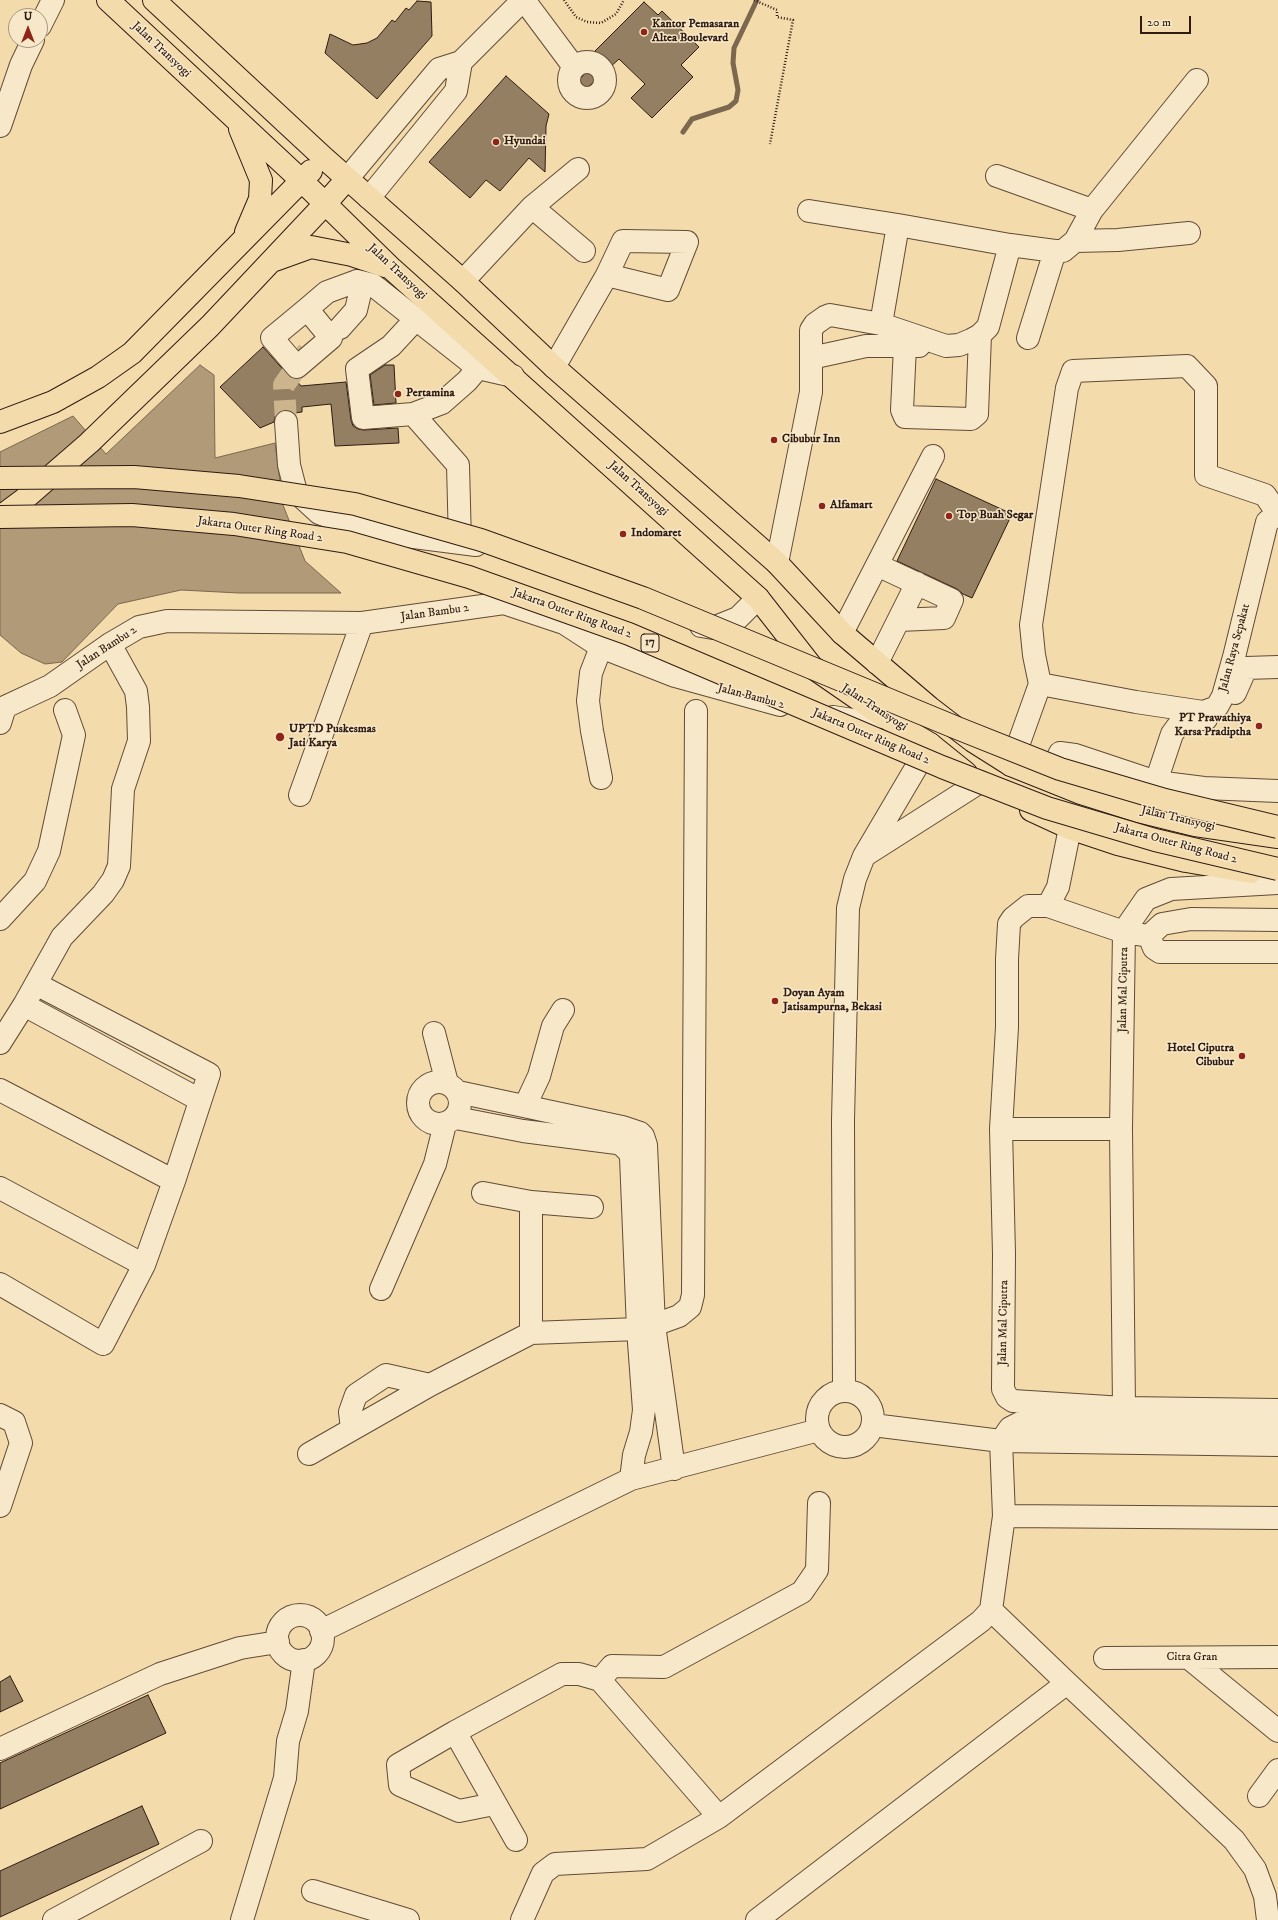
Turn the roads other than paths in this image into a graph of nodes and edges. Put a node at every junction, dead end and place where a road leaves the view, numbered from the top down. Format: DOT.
graph roads {
  1 [pos="54,0"];
  2 [pos="108,0"];
  3 [pos="154,0"];
  4 [pos="524,0"];
  5 [pos="48,11"];
  6 [pos="30,48"];
  7 [pos="461,62"];
  8 [pos="574,67"];
  9 [pos="1197,80"];
  10 [pos="236,120"];
  11 [pos="0,126"];
  12 [pos="324,158"];
  13 [pos="578,170"];
  14 [pos="997,176"];
  15 [pos="347,179"];
  16 [pos="302,181"];
  17 [pos="369,198"];
  18 [pos="325,204"];
  19 [pos="532,207"];
  20 [pos="1092,210"];
  21 [pos="809,211"];
  22 [pos="898,226"];
  23 [pos="1188,234"];
  24 [pos="1075,241"];
  25 [pos="242,242"];
  26 [pos="1010,245"];
  27 [pos="584,251"];
  28 [pos="1055,251"];
  29 [pos="271,261"];
  30 [pos="392,269"];
  31 [pos="607,275"];
  32 [pos="357,281"];
  33 [pos="463,281"];
  34 [pos="307,309"];
  35 [pos="416,319"];
  36 [pos="881,324"];
  37 [pos="340,328"];
  38 [pos="980,335"];
  39 [pos="1028,338"];
  40 [pos="904,346"];
  41 [pos="946,346"];
  42 [pos="811,358"];
  43 [pos="554,367"];
  44 [pos="478,368"];
  45 [pos="513,376"];
  46 [pos="413,414"];
  47 [pos="0,422"];
  48 [pos="286,422"];
  49 [pos="933,456"];
  50 [pos="0,478"];
  51 [pos="1278,514"];
  52 [pos="0,517"];
  53 [pos="460,543"];
  54 [pos="777,563"];
  55 [pos="878,565"];
  56 [pos="917,583"];
  57 [pos="758,598"];
  58 [pos="898,620"];
  59 [pos="362,623"];
  60 [pos="842,632"];
  61 [pos="110,644"];
  62 [pos="601,647"];
  63 [pos="878,663"];
  64 [pos="1278,667"];
  65 [pos="1041,684"];
  66 [pos="65,710"];
  67 [pos="696,711"];
  68 [pos="2,712"];
  69 [pos="883,716"];
  70 [pos="930,744"];
  71 [pos="1011,765"];
  72 [pos="601,778"];
  73 [pos="980,782"];
  74 [pos="1156,782"];
  75 [pos="1278,791"];
  76 [pos="1081,793"];
  77 [pos="300,795"];
  78 [pos="1278,827"];
  79 [pos="1070,828"];
  80 [pos="1278,837"];
  81 [pos="864,856"];
  82 [pos="1278,869"];
  83 [pos="1278,875"];
  84 [pos="1278,883"];
  85 [pos="1048,906"];
  86 [pos="0,919"];
  87 [pos="1278,920"];
  88 [pos="1124,932"];
  89 [pos="1149,936"];
  90 [pos="1278,952"];
  91 [pos="36,984"];
  92 [pos="24,1005"];
  93 [pos="563,1010"];
  94 [pos="434,1033"];
  95 [pos="0,1044"];
  96 [pos="452,1088"];
  97 [pos="0,1090"];
  98 [pos="200,1100"];
  99 [pos="525,1106"];
  100 [pos="450,1121"];
  101 [pos="1001,1130"];
  102 [pos="1121,1130"];
  103 [pos="174,1181"];
  104 [pos="0,1188"];
  105 [pos="483,1193"];
  106 [pos="531,1202"];
  107 [pos="592,1207"];
  108 [pos="144,1265"];
  109 [pos="0,1284"];
  110 [pos="381,1289"];
  111 [pos="646,1327"];
  112 [pos="531,1333"];
  113 [pos="430,1385"];
  114 [pos="844,1391"];
  115 [pos="1124,1408"];
  116 [pos="1278,1410"];
  117 [pos="0,1415"];
  118 [pos="1278,1424"];
  119 [pos="873,1425"];
  120 [pos="352,1429"];
  121 [pos="819,1430"];
  122 [pos="1001,1441"];
  123 [pos="1278,1445"];
  124 [pos="309,1454"];
  125 [pos="674,1469"];
  126 [pos="631,1479"];
  127 [pos="819,1503"];
  128 [pos="0,1512"];
  129 [pos="1004,1516"];
  130 [pos="1278,1518"];
  131 [pos="991,1610"];
  132 [pos="321,1631"];
  133 [pos="278,1642"];
  134 [pos="1278,1657"];
  135 [pos="1105,1658"];
  136 [pos="1190,1659"];
  137 [pos="304,1660"];
  138 [pos="600,1680"];
  139 [pos="1067,1683"];
  140 [pos="455,1732"];
  141 [pos="1278,1732"];
  142 [pos="0,1748"];
  143 [pos="1278,1770"];
  144 [pos="1258,1796"];
  145 [pos="494,1804"];
  146 [pos="719,1817"];
  147 [pos="516,1840"];
  148 [pos="201,1841"];
  149 [pos="313,1891"];
  150 [pos="54,1920"];
  151 [pos="242,1920"];
  152 [pos="408,1920"];
  153 [pos="522,1920"];
  154 [pos="757,1920"];
  155 [pos="1268,1920"];
  1 -- 5 [label="street"];
  2 -- 10 [label="highway, Jalan Transyogi"];
  3 -- 12 [label="highway, Jalan Transyogi"];
  4 -- 7 [label="street"];
  4 -- 8 [label="street"];
  6 -- 11 [label="street"];
  7 -- 15 [label="street"];
  7 -- 17 [label="street"];
  9 -- 20 [label="street"];
  10 -- 16 [label="highway, Jalan Transyogi"];
  10 -- 25 [label="highway"];
  12 -- 15 [label="highway, Jalan Transyogi"];
  12 -- 16 [label="highway"];
  13 -- 19 [label="street"];
  14 -- 20 [label="street"];
  15 -- 17 [label="highway, Jalan Transyogi"];
  15 -- 18 [label="highway"];
  16 -- 18 [label="highway, Jalan Transyogi"];
  16 -- 25 [label="highway"];
  17 -- 33 [label="highway, Jalan Transyogi"];
  18 -- 29 [label="highway"];
  18 -- 30 [label="highway, Jalan Transyogi"];
  19 -- 27 [label="street"];
  19 -- 33 [label="street"];
  20 -- 24 [label="street"];
  21 -- 22 [label="street"];
  22 -- 26 [label="street"];
  22 -- 36 [label="street"];
  23 -- 24 [label="street"];
  24 -- 28 [label="street"];
  25 -- 47 [label="highway"];
  26 -- 28 [label="street"];
  26 -- 38 [label="street"];
  28 -- 39 [label="street"];
  29 -- 30 [label="highway"];
  29 -- 52 [label="highway, bridge"];
  30 -- 45 [label="highway, Jalan Transyogi"];
  31 -- 43 [label="street"];
  32 -- 34 [label="street"];
  32 -- 35 [label="street"];
  32 -- 37 [label="street"];
  33 -- 43 [label="highway, Jalan Transyogi"];
  35 -- 44 [label="street"];
  35 -- 46 [label="street"];
  36 -- 41 [label="street"];
  36 -- 42 [label="street"];
  38 -- 40 [label="street"];
  38 -- 41 [label="street"];
  40 -- 41 [label="street"];
  40 -- 42 [label="street"];
  42 -- 54 [label="street"];
  43 -- 54 [label="highway, Jalan Transyogi"];
  44 -- 45 [label="street"];
  44 -- 46 [label="street"];
  45 -- 57 [label="highway, Jalan Transyogi"];
  46 -- 53 [label="street"];
  48 -- 53 [label="street"];
  49 -- 55 [label="street"];
  50 -- 78 [label="highway, bridge"];
  51 -- 65 [label="street, Jalan Raya Sepakat"];
  51 -- 65 [label="street"];
  52 -- 82 [label="highway, Jakarta Outer Ring Road 2 / 17, bridge"];
  53 -- 57 [label="street"];
  54 -- 60 [label="highway, Jalan Transyogi"];
  55 -- 56 [label="street"];
  55 -- 60 [label="street"];
  56 -- 58 [label="street"];
  56 -- 58 [label="street"];
  57 -- 69 [label="highway, Jalan Transyogi"];
  58 -- 63 [label="street"];
  59 -- 61 [label="street, Jalan Bambu 2"];
  59 -- 62 [label="street, Jalan Bambu 2"];
  59 -- 77 [label="street"];
  60 -- 63 [label="highway, Jalan Transyogi"];
  61 -- 68 [label="street, Jalan Bambu 2"];
  61 -- 91 [label="street"];
  62 -- 69 [label="street, Jalan Bambu 2"];
  62 -- 72 [label="street"];
  63 -- 71 [label="highway, Jalan Transyogi"];
  64 -- 74 [label="street"];
  65 -- 71 [label="street"];
  66 -- 86 [label="street"];
  67 -- 111 [label="street"];
  69 -- 70 [label="highway, Jalan Transyogi"];
  70 -- 73 [label="highway, Jalan Transyogi"];
  70 -- 81 [label="street"];
  71 -- 76 [label="highway, Jalan Transyogi"];
  73 -- 79 [label="highway, Jalan Transyogi"];
  73 -- 81 [label="street"];
  74 -- 75 [label="street"];
  74 -- 76 [label="street"];
  76 -- 80 [label="highway, Jalan Transyogi"];
  79 -- 83 [label="highway, Jalan Transyogi"];
  79 -- 85 [label="street"];
  81 -- 114 [label="street"];
  84 -- 88 [label="street"];
  85 -- 88 [label="street, Jalan Mal Ciputra"];
  85 -- 101 [label="street, Jalan Mal Ciputra"];
  87 -- 89 [label="street"];
  88 -- 89 [label="street"];
  88 -- 102 [label="street, Jalan Mal Ciputra"];
  89 -- 90 [label="street"];
  91 -- 92 [label="street"];
  91 -- 98 [label="street"];
  92 -- 95 [label="street"];
  92 -- 98 [label="street"];
  93 -- 99 [label="street"];
  94 -- 96 [label="street"];
  96 -- 99 [label="street"];
  96 -- 100 [label="street"];
  96 -- 100 [label="street"];
  97 -- 103 [label="street"];
  98 -- 103 [label="street"];
  99 -- 111 [label="street"];
  100 -- 110 [label="street"];
  100 -- 111 [label="street"];
  101 -- 102 [label="street"];
  101 -- 115 [label="street, Jalan Mal Ciputra"];
  102 -- 115 [label="street, Jalan Mal Ciputra"];
  103 -- 108 [label="street"];
  104 -- 108 [label="street"];
  105 -- 106 [label="street"];
  106 -- 107 [label="street"];
  106 -- 112 [label="street"];
  108 -- 109 [label="street"];
  111 -- 112 [label="street"];
  111 -- 125 [label="street"];
  111 -- 126 [label="street"];
  112 -- 113 [label="street"];
  113 -- 120 [label="street"];
  113 -- 120 [label="street"];
  114 -- 119 [label="street"];
  114 -- 121 [label="street"];
  115 -- 116 [label="street, Jalan Mal Ciputra"];
  117 -- 128 [label="street"];
  118 -- 122 [label="street"];
  119 -- 121 [label="street"];
  119 -- 122 [label="street"];
  120 -- 124 [label="street"];
  121 -- 125 [label="street"];
  122 -- 123 [label="street"];
  122 -- 129 [label="street"];
  125 -- 126 [label="street"];
  126 -- 132 [label="street"];
  127 -- 138 [label="street"];
  129 -- 130 [label="street"];
  129 -- 131 [label="street"];
  131 -- 139 [label="street"];
  131 -- 146 [label="street"];
  132 -- 133 [label="street"];
  132 -- 137 [label="street"];
  133 -- 137 [label="street"];
  133 -- 142 [label="street"];
  134 -- 136 [label="street, Citra Gran"];
  135 -- 136 [label="street, Citra Gran"];
  136 -- 141 [label="street"];
  137 -- 151 [label="street"];
  138 -- 140 [label="street"];
  138 -- 146 [label="street"];
  139 -- 154 [label="street"];
  139 -- 155 [label="street"];
  140 -- 145 [label="street"];
  140 -- 145 [label="street"];
  143 -- 144 [label="street"];
  145 -- 147 [label="street"];
  146 -- 153 [label="street"];
  148 -- 150 [label="street"];
  149 -- 152 [label="street"];
}
